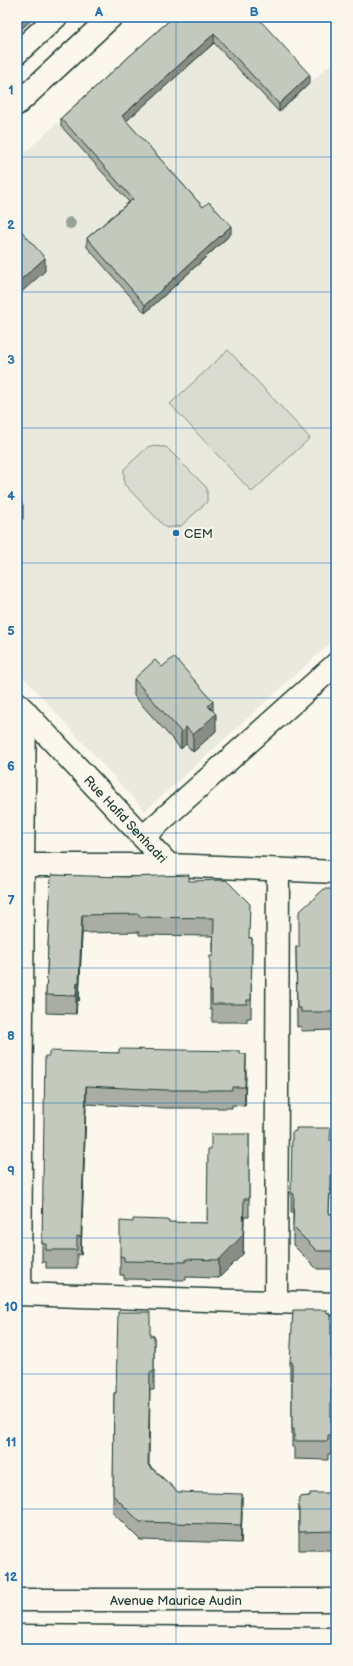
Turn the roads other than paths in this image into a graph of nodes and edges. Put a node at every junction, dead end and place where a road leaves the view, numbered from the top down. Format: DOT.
graph roads {
  1 [pos="56,17"];
  2 [pos="111,17"];
  3 [pos="17,53"];
  4 [pos="17,104"];
  5 [pos="336,664"];
  6 [pos="21,707"];
  7 [pos="142,837"];
  8 [pos="23,865"];
  9 [pos="169,865"];
  10 [pos="278,870"];
  11 [pos="336,872"];
  12 [pos="19,1294"];
  13 [pos="276,1302"];
  14 [pos="336,1304"];
  15 [pos="17,1600"];
  16 [pos="336,1600"];
  17 [pos="17,1636"];
  18 [pos="336,1639"];
  1 -- 3 [label="street"];
  2 -- 4 [label="street"];
  5 -- 7 [label="street"];
  6 -- 7 [label="street, Rue Hafid Senhadri"];
  6 -- 8 [label="street"];
  7 -- 9 [label="street, Rue Hafid Senhadri"];
  8 -- 9 [label="street"];
  8 -- 12 [label="street"];
  9 -- 10 [label="street, Rue Hafid Senhadri"];
  10 -- 11 [label="street, Rue Hafid Senhadri"];
  10 -- 13 [label="street"];
  12 -- 13 [label="street"];
  13 -- 14 [label="street"];
  15 -- 16 [label="street, Avenue Maurice Audin"];
  17 -- 18 [label="street"];
}
